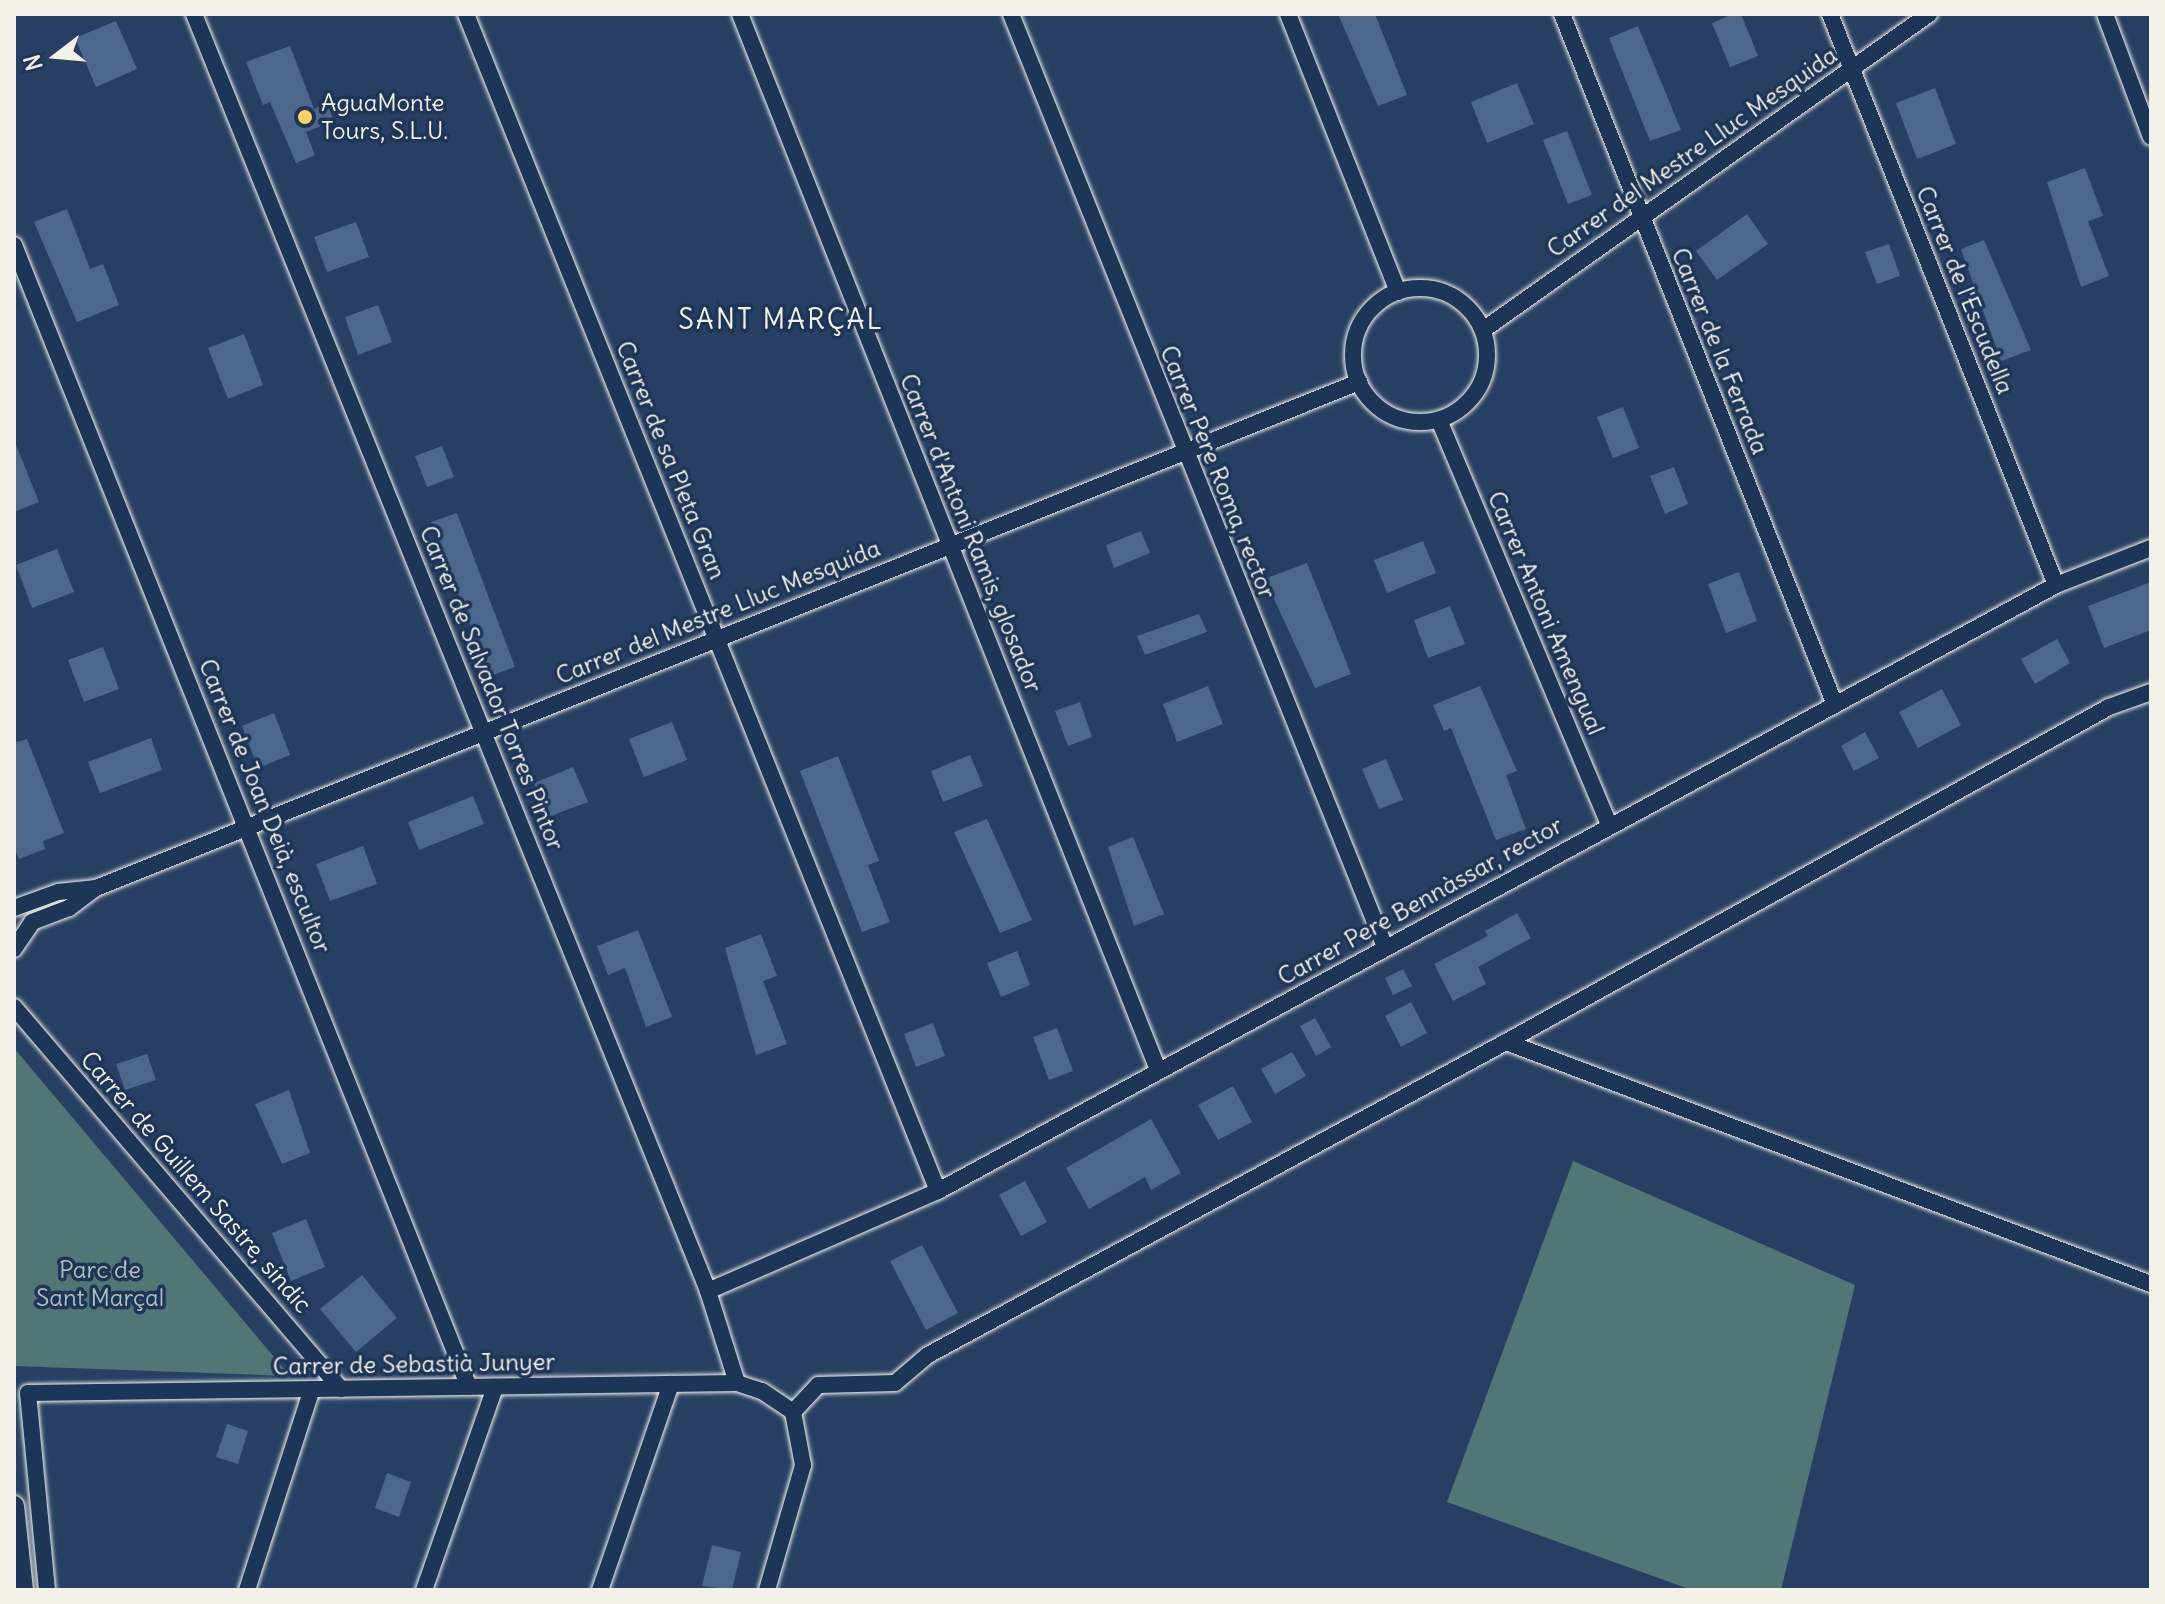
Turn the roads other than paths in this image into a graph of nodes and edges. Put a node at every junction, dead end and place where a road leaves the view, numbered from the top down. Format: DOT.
graph roads {
  1 [pos="194,14"];
  2 [pos="466,14"];
  3 [pos="740,14"];
  4 [pos="1011,14"];
  5 [pos="1288,14"];
  6 [pos="1562,14"];
  7 [pos="1830,14"];
  8 [pos="1929,14"];
  9 [pos="2105,14"];
  10 [pos="1852,69"];
  11 [pos="2151,137"];
  12 [pos="1641,218"];
  13 [pos="14,245"];
  14 [pos="1398,292"];
  15 [pos="1483,330"];
  16 [pos="1359,382"];
  17 [pos="1439,420"];
  18 [pos="1184,453"];
  19 [pos="951,546"];
  20 [pos="2151,548"];
  21 [pos="2056,585"];
  22 [pos="717,639"];
  23 [pos="2151,692"];
  24 [pos="1835,705"];
  25 [pos="483,732"];
  26 [pos="1609,825"];
  27 [pos="247,826"];
  28 [pos="96,888"];
  29 [pos="14,908"];
  30 [pos="1385,947"];
  31 [pos="14,949"];
  32 [pos="14,1007"];
  33 [pos="1506,1042"];
  34 [pos="1158,1070"];
  35 [pos="938,1191"];
  36 [pos="2151,1284"];
  37 [pos="708,1291"];
  38 [pos="737,1383"];
  39 [pos="671,1384"];
  40 [pos="469,1387"];
  41 [pos="495,1387"];
  42 [pos="312,1389"];
  43 [pos="341,1389"];
  44 [pos="793,1412"];
  45 [pos="14,1506"];
  46 [pos="23,1590"];
  47 [pos="47,1590"];
  48 [pos="247,1590"];
  49 [pos="424,1590"];
  50 [pos="600,1590"];
  51 [pos="767,1590"];
  1 -- 25 [label="street, Carrer de Salvador Torres Pintor"];
  2 -- 22 [label="street, Carrer de sa Pleta Gran"];
  3 -- 19 [label="street, Carrer d'Antoni Ramis, glosador"];
  4 -- 18 [label="street, Carrer Pere Roma, rector"];
  5 -- 14 [label="street"];
  6 -- 12 [label="street, Carrer de la Ferrada"];
  7 -- 10 [label="street, Carrer de l'Escudella"];
  8 -- 10 [label="street, Carrer del Mestre Lluc Mesquida"];
  9 -- 11 [label="street"];
  10 -- 12 [label="street, Carrer del Mestre Lluc Mesquida"];
  10 -- 21 [label="street, Carrer de l'Escudella"];
  12 -- 15 [label="street, Carrer del Mestre Lluc Mesquida"];
  12 -- 24 [label="street, Carrer de la Ferrada"];
  13 -- 27 [label="street, Carrer de Joan Deià, escultor"];
  14 -- 15 [label="street"];
  14 -- 16 [label="street"];
  15 -- 17 [label="street"];
  16 -- 17 [label="street"];
  16 -- 18 [label="street, Carrer del Mestre Lluc Mesquida"];
  17 -- 26 [label="street, Carrer Antoni Amengual"];
  18 -- 19 [label="street, Carrer del Mestre Lluc Mesquida"];
  18 -- 30 [label="street, Carrer Pere Roma, rector"];
  19 -- 22 [label="street, Carrer del Mestre Lluc Mesquida"];
  19 -- 34 [label="street, Carrer d'Antoni Ramis, glosador"];
  20 -- 21 [label="street, Carrer Pere Bennàssar, rector"];
  21 -- 24 [label="street, Carrer Pere Bennàssar, rector"];
  22 -- 25 [label="street, Carrer del Mestre Lluc Mesquida"];
  22 -- 35 [label="street, Carrer de sa Pleta Gran"];
  23 -- 33 [label="street"];
  24 -- 26 [label="street, Carrer Pere Bennàssar, rector"];
  25 -- 27 [label="street, Carrer del Mestre Lluc Mesquida"];
  25 -- 37 [label="street, Carrer de Salvador Torres Pintor"];
  26 -- 30 [label="street, Carrer Pere Bennàssar, rector"];
  27 -- 28 [label="street, Carrer del Mestre Lluc Mesquida"];
  27 -- 40 [label="street, Carrer de Joan Deià, escultor"];
  28 -- 29 [label="street, Carrer del Mestre Lluc Mesquida"];
  28 -- 31 [label="street, Carrer del Mestre Lluc Mesquida"];
  30 -- 34 [label="street, Carrer Pere Bennàssar, rector"];
  32 -- 43 [label="street, Carrer de Guillem Sastre, síndic"];
  33 -- 36 [label="street"];
  33 -- 44 [label="street"];
  34 -- 35 [label="street, Carrer Pere Bennàssar, rector"];
  35 -- 37 [label="street, Carrer Pere Bennàssar, rector"];
  37 -- 38 [label="street, Carrer de Salvador Torres Pintor"];
  38 -- 39 [label="street, Carrer de Sebastià Junyer"];
  38 -- 44 [label="street, Carrer de Sebastià Junyer"];
  39 -- 41 [label="street, Carrer de Sebastià Junyer"];
  39 -- 50 [label="street"];
  40 -- 41 [label="street, Carrer de Sebastià Junyer"];
  40 -- 43 [label="street, Carrer de Sebastià Junyer"];
  41 -- 49 [label="street"];
  42 -- 43 [label="street, Carrer de Sebastià Junyer"];
  42 -- 47 [label="street, Carrer de Sebastià Junyer"];
  42 -- 48 [label="street"];
  44 -- 51 [label="street"];
  45 -- 46 [label="street"];
}
